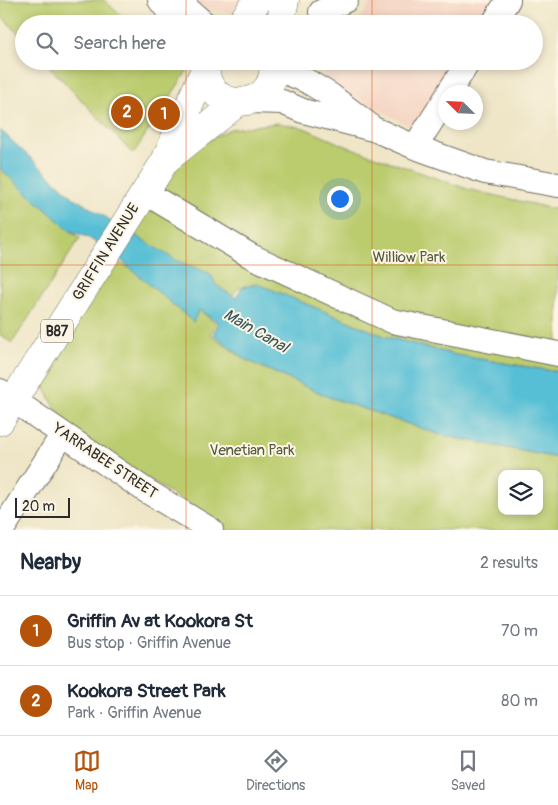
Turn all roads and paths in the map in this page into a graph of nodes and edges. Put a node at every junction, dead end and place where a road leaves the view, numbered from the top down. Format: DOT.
graph roads {
  1 [pos="160,0"];
  2 [pos="177,0"];
  3 [pos="258,0"];
  4 [pos="286,0"];
  5 [pos="346,0"];
  6 [pos="508,0"];
  7 [pos="321,12"];
  8 [pos="171,15"];
  9 [pos="194,15"];
  10 [pos="247,15"];
  11 [pos="282,15"];
  12 [pos="499,15"];
  13 [pos="204,70"];
  14 [pos="206,70"];
  15 [pos="272,70"];
  16 [pos="285,70"];
  17 [pos="463,70"];
  18 [pos="454,85"];
  19 [pos="244,102"];
  20 [pos="438,111"];
  21 [pos="376,130"];
  22 [pos="415,147"];
  23 [pos="165,161"];
  24 [pos="558,185"];
  25 [pos="144,192"];
  26 [pos="558,354"];
  27 [pos="5,404"];
  28 [pos="63,434"];
  29 [pos="2,530"];
  30 [pos="211,530"];
  1 -- 8 [label="street"];
  2 -- 9 [label="street"];
  3 -- 10 [label="main road"];
  4 -- 11 [label="main road"];
  5 -- 7 [label="street"];
  6 -- 12 [label="street"];
  13 -- 23 [label="main road, GRIFFIN AVENUE / B87"];
  14 -- 19 [label="main road, B87"];
  15 -- 19 [label="main road, B87"];
  16 -- 21 [label="street"];
  17 -- 18 [label="street"];
  19 -- 21 [label="street"];
  19 -- 23 [label="main road, GRIFFIN AVENUE / B87"];
  20 -- 22 [label="street"];
  21 -- 22 [label="street"];
  22 -- 24 [label="street"];
  23 -- 25 [label="main road, GRIFFIN AVENUE / B87"];
  25 -- 26 [label="street"];
  25 -- 27 [label="main road, GRIFFIN AVENUE / B87"];
  27 -- 28 [label="street, YARRABEE STREET"];
  28 -- 29 [label="street"];
  28 -- 30 [label="street, YARRABEE STREET"];
}
